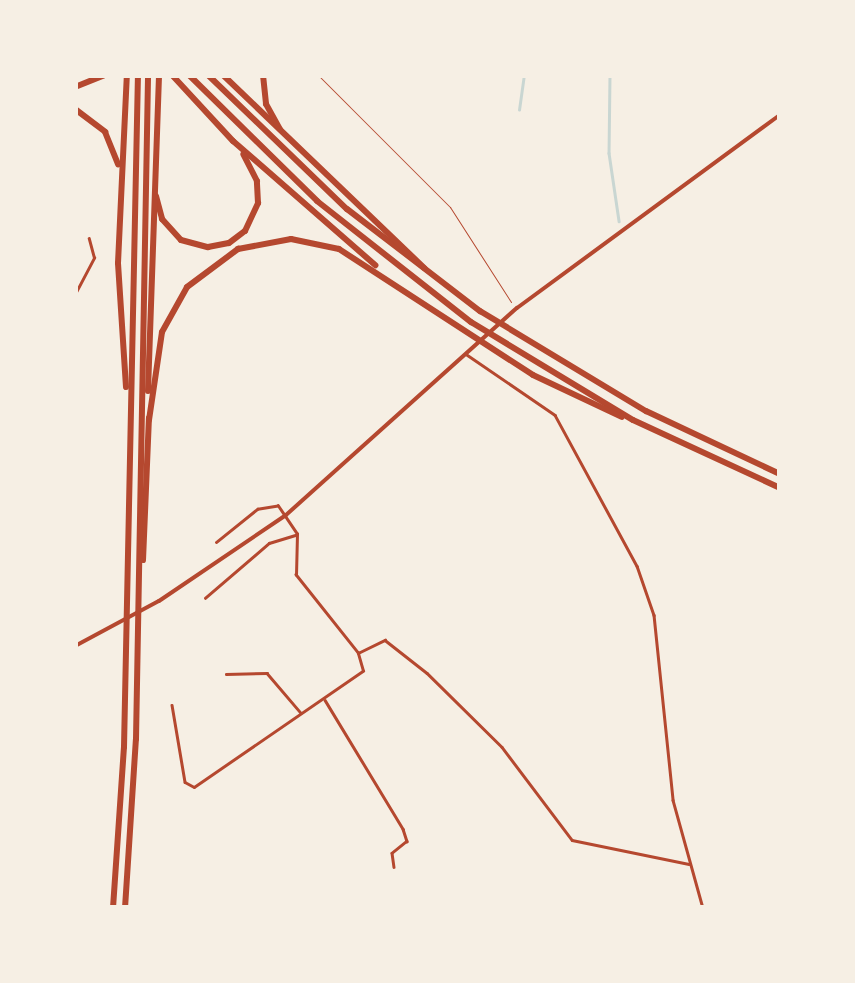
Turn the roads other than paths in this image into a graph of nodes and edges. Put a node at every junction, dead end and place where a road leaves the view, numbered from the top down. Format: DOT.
graph roads {
  1 [pos="104,75"];
  2 [pos="128,75"];
  3 [pos="138,75"];
  4 [pos="148,75"];
  5 [pos="159,75"];
  6 [pos="172,75"];
  7 [pos="189,75"];
  8 [pos="208,75"];
  9 [pos="223,75"];
  10 [pos="263,75"];
  11 [pos="75,88"];
  12 [pos="75,109"];
  13 [pos="780,115"];
  14 [pos="287,138"];
  15 [pos="233,140"];
  16 [pos="154,180"];
  17 [pos="120,186"];
  18 [pos="89,239"];
  19 [pos="435,280"];
  20 [pos="398,284"];
  21 [pos="75,294"];
  22 [pos="464,353"];
  23 [pos="129,418"];
  24 [pos="149,420"];
  25 [pos="633,420"];
  26 [pos="780,474"];
  27 [pos="780,488"];
  28 [pos="286,515"];
  29 [pos="297,534"];
  30 [pos="217,542"];
  31 [pos="139,581"];
  32 [pos="205,598"];
  33 [pos="75,646"];
  34 [pos="358,653"];
  35 [pos="226,674"];
  36 [pos="324,699"];
  37 [pos="172,704"];
  38 [pos="302,714"];
  39 [pos="691,864"];
  40 [pos="394,866"];
  41 [pos="113,908"];
  42 [pos="125,908"];
  43 [pos="703,908"];
  1 -- 11 [label="highway"];
  2 -- 17 [label="highway"];
  3 -- 23 [label="highway"];
  4 -- 31 [label="highway"];
  5 -- 16 [label="highway"];
  6 -- 15 [label="highway"];
  7 -- 25 [label="highway"];
  8 -- 19 [label="highway"];
  9 -- 14 [label="highway"];
  10 -- 14 [label="highway"];
  12 -- 17 [label="highway"];
  13 -- 22 [label="street"];
  14 -- 19 [label="highway"];
  15 -- 16 [label="highway"];
  15 -- 20 [label="highway"];
  16 -- 24 [label="highway"];
  17 -- 23 [label="highway"];
  18 -- 21 [label="street"];
  19 -- 26 [label="highway"];
  20 -- 24 [label="highway"];
  20 -- 25 [label="highway"];
  22 -- 28 [label="street"];
  22 -- 39 [label="street"];
  23 -- 41 [label="highway"];
  24 -- 31 [label="highway"];
  25 -- 27 [label="highway"];
  28 -- 29 [label="street"];
  28 -- 30 [label="street"];
  28 -- 33 [label="street"];
  29 -- 32 [label="street"];
  29 -- 34 [label="street"];
  31 -- 42 [label="highway"];
  34 -- 36 [label="street"];
  34 -- 39 [label="street"];
  35 -- 38 [label="street"];
  36 -- 38 [label="street"];
  36 -- 40 [label="street"];
  37 -- 38 [label="street"];
  39 -- 43 [label="street"];
}
